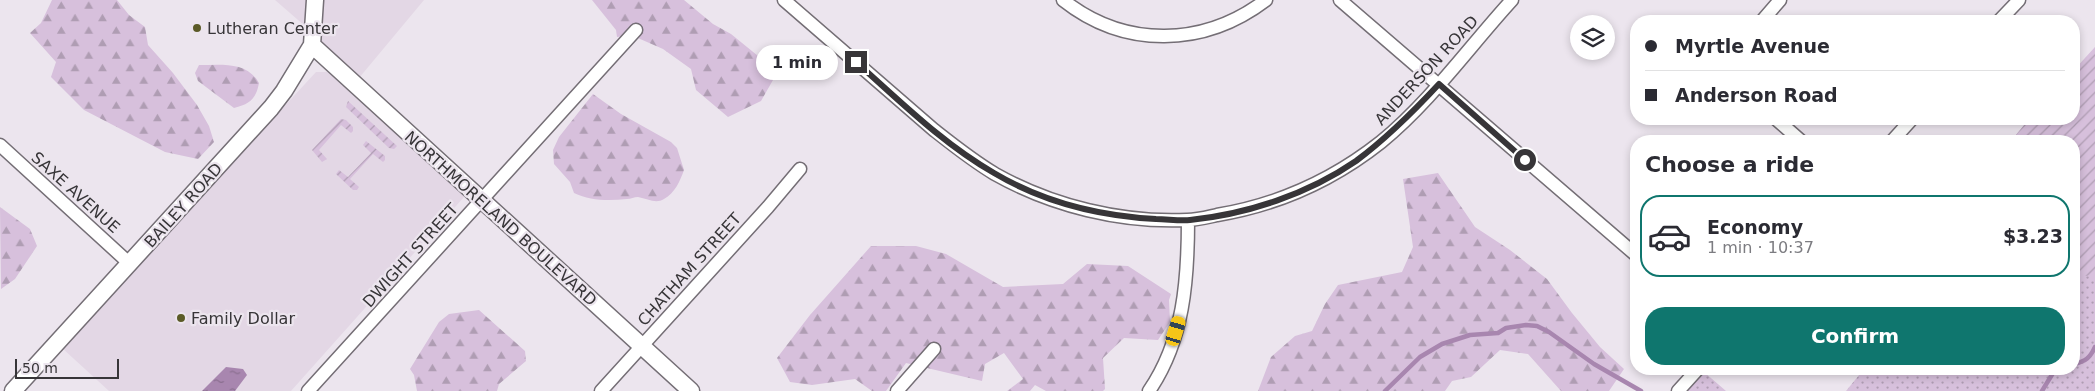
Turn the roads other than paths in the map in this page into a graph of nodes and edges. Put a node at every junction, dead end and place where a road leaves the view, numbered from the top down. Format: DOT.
graph roads {
  1 [pos="315,0"];
  2 [pos="784,0"];
  3 [pos="1063,0"];
  4 [pos="1266,0"];
  5 [pos="1340,0"];
  6 [pos="1512,0"];
  7 [pos="1780,0"];
  8 [pos="2019,0"];
  9 [pos="1767,15"];
  10 [pos="2005,15"];
  11 [pos="636,30"];
  12 [pos="312,45"];
  13 [pos="1439,84"];
  14 [pos="1783,125"];
  15 [pos="1907,125"];
  16 [pos="1794,135"];
  17 [pos="1897,135"];
  18 [pos="0,145"];
  19 [pos="800,169"];
  20 [pos="482,200"];
  21 [pos="1188,220"];
  22 [pos="1630,250"];
  23 [pos="130,263"];
  24 [pos="641,346"];
  25 [pos="934,349"];
  26 [pos="1693,375"];
  27 [pos="13,391"];
  28 [pos="308,391"];
  29 [pos="601,391"];
  30 [pos="691,391"];
  31 [pos="897,391"];
  32 [pos="1149,391"];
  33 [pos="1678,391"];
  1 -- 12 [label="street, BAILEY ROAD"];
  2 -- 21 [label="street, ANDERSON ROAD"];
  3 -- 4 [label="street"];
  5 -- 13 [label="street"];
  6 -- 13 [label="street, ANDERSON ROAD"];
  7 -- 9 [label="street"];
  8 -- 10 [label="street"];
  11 -- 20 [label="street, DWIGHT STREET"];
  12 -- 20 [label="street, NORTHMORELAND BOULEVARD"];
  12 -- 23 [label="street, BAILEY ROAD"];
  13 -- 21 [label="street, ANDERSON ROAD"];
  13 -- 22 [label="street"];
  14 -- 16 [label="street"];
  15 -- 17 [label="street"];
  18 -- 23 [label="street, SAXE AVENUE"];
  19 -- 24 [label="street, CHATHAM STREET"];
  20 -- 24 [label="street, NORTHMORELAND BOULEVARD"];
  20 -- 28 [label="street, DWIGHT STREET"];
  21 -- 32 [label="street"];
  23 -- 27 [label="street, BAILEY ROAD"];
  24 -- 29 [label="street, CHATHAM STREET"];
  24 -- 30 [label="street, NORTHMORELAND BOULEVARD"];
  25 -- 31 [label="street"];
  26 -- 33 [label="street"];
}
